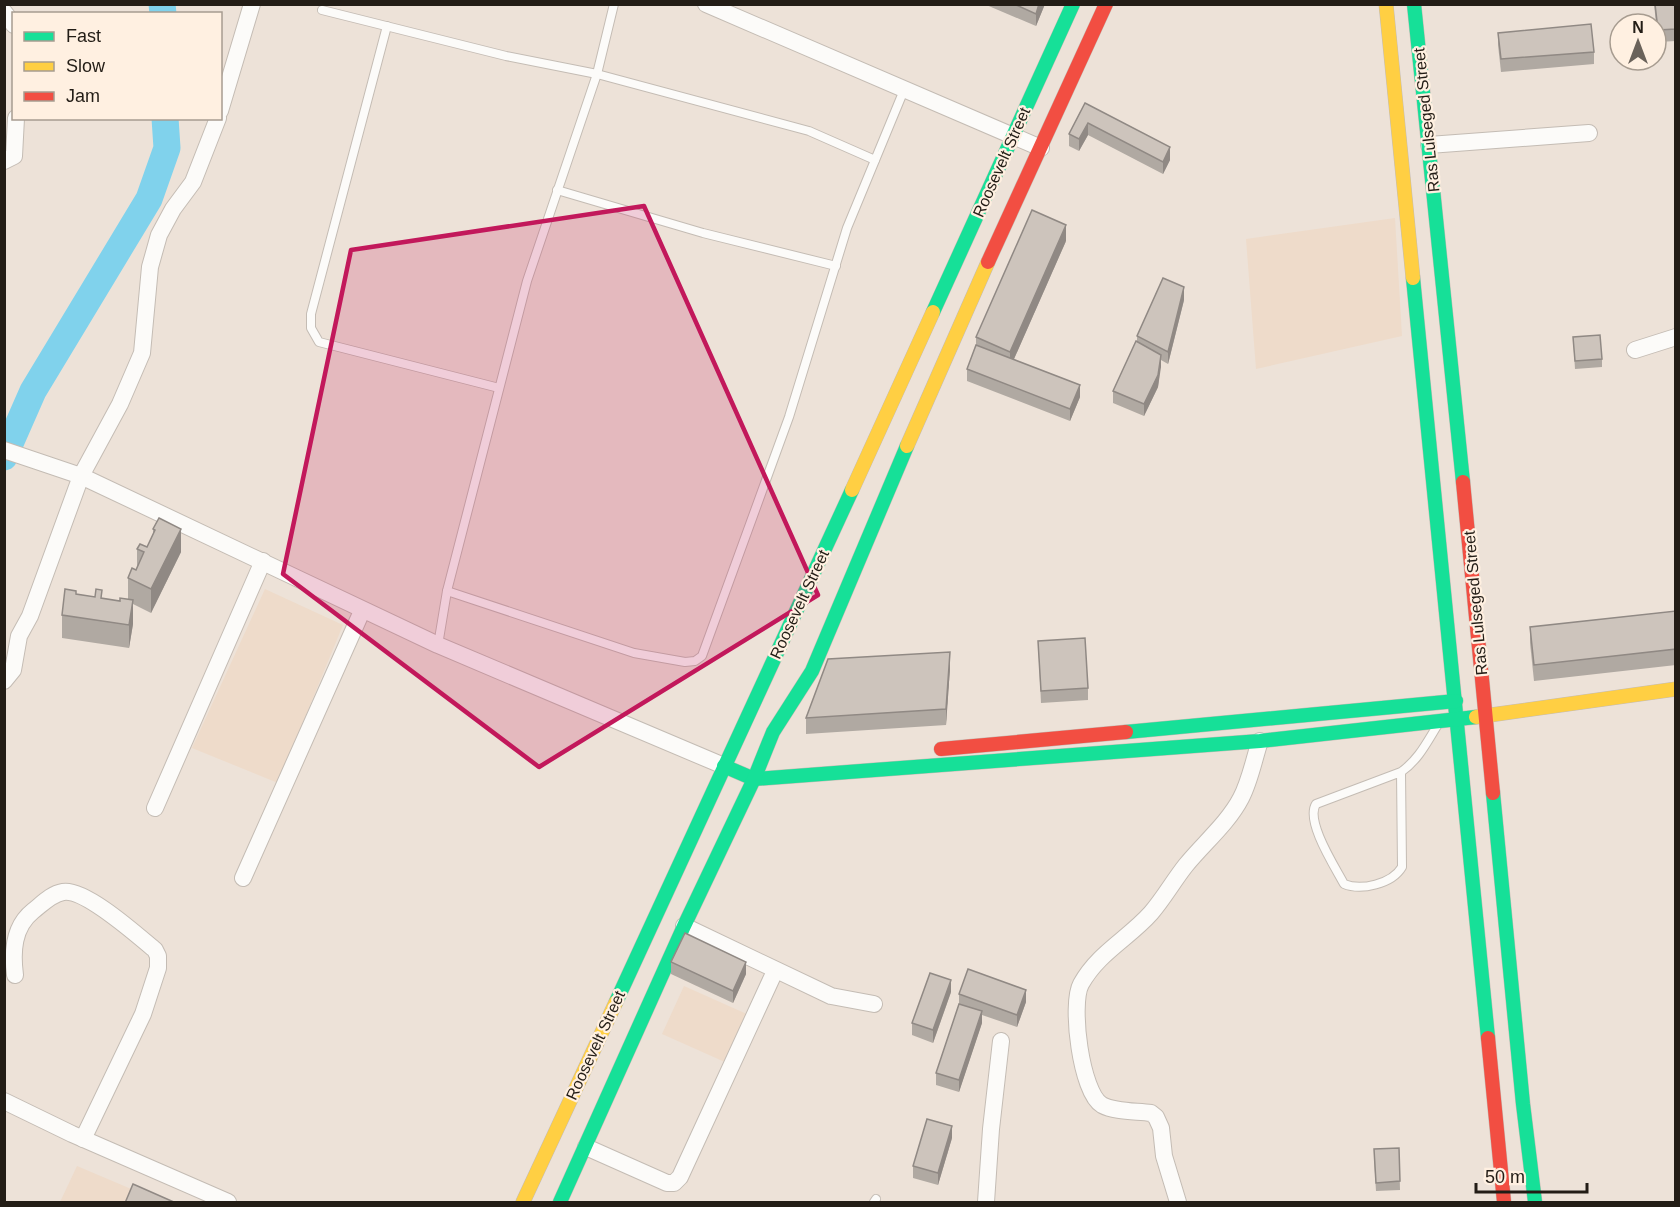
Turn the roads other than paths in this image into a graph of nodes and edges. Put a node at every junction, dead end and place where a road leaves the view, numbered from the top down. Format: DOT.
graph roads {
  1 [pos="252,4"];
  2 [pos="614,4"];
  3 [pos="706,4"];
  4 [pos="1072,4"];
  5 [pos="1106,4"];
  6 [pos="1386,4"];
  7 [pos="1414,4"];
  8 [pos="322,10"];
  9 [pos="387,26"];
  10 [pos="597,74"];
  11 [pos="904,90"];
  12 [pos="222,104"];
  13 [pos="15,120"];
  14 [pos="217,120"];
  15 [pos="1589,133"];
  16 [pos="1012,137"];
  17 [pos="1041,148"];
  18 [pos="1418,156"];
  19 [pos="875,160"];
  20 [pos="4,161"];
  21 [pos="557,190"];
  22 [pos="836,266"];
  23 [pos="1676,337"];
  24 [pos="1635,350"];
  25 [pos="500,388"];
  26 [pos="8,451"];
  27 [pos="81,476"];
  28 [pos="263,561"];
  29 [pos="447,591"];
  30 [pos="362,610"];
  31 [pos="438,645"];
  32 [pos="4,681"];
  33 [pos="1676,689"];
  34 [pos="1456,701"];
  35 [pos="1485,714"];
  36 [pos="1458,720"];
  37 [pos="1439,722"];
  38 [pos="1260,741"];
  39 [pos="924,750"];
  40 [pos="727,760"];
  41 [pos="806,761"];
  42 [pos="756,772"];
  43 [pos="1401,772"];
  44 [pos="155,808"];
  45 [pos="243,878"];
  46 [pos="684,926"];
  47 [pos="1493,947"];
  48 [pos="775,971"];
  49 [pos="15,975"];
  50 [pos="874,1004"];
  51 [pos="619,1032"];
  52 [pos="1001,1041"];
  53 [pos="4,1101"];
  54 [pos="1509,1105"];
  55 [pos="83,1139"];
  56 [pos="586,1147"];
  57 [pos="228,1203"];
  58 [pos="523,1203"];
  59 [pos="560,1203"];
  60 [pos="986,1203"];
  61 [pos="1178,1203"];
  62 [pos="1504,1203"];
  63 [pos="1535,1203"];
  1 -- 12 [label="street"];
  2 -- 10 [label="lane"];
  3 -- 11 [label="street"];
  4 -- 16 [label="street, Roosevelt Street"];
  5 -- 17 [label="street, Roosevelt Street"];
  6 -- 18 [label="street, Ras Lulseged Street"];
  7 -- 18 [label="street, Ras Lulseged Street"];
  8 -- 9 [label="lane"];
  9 -- 10 [label="lane"];
  9 -- 25 [label="lane"];
  10 -- 19 [label="lane"];
  10 -- 21 [label="lane"];
  11 -- 16 [label="street"];
  11 -- 19 [label="lane"];
  13 -- 20 [label="street"];
  14 -- 27 [label="street"];
  15 -- 18 [label="street"];
  16 -- 17 [label="street"];
  16 -- 40 [label="street, Roosevelt Street"];
  17 -- 42 [label="street, Roosevelt Street"];
  18 -- 34 [label="street, Ras Lulseged Street"];
  18 -- 35 [label="street, Ras Lulseged Street"];
  19 -- 22 [label="lane"];
  21 -- 22 [label="lane"];
  21 -- 25 [label="lane"];
  22 -- 29 [label="lane"];
  23 -- 24 [label="street"];
  25 -- 29 [label="lane"];
  26 -- 27 [label="street"];
  27 -- 28 [label="street"];
  27 -- 32 [label="street"];
  28 -- 30 [label="street"];
  28 -- 44 [label="street"];
  29 -- 31 [label="lane"];
  30 -- 31 [label="street"];
  30 -- 45 [label="street"];
  31 -- 40 [label="street"];
  33 -- 35 [label="street"];
  34 -- 36 [label="street, Ras Lulseged Street"];
  34 -- 39 [label="street"];
  35 -- 36 [label="street"];
  35 -- 47 [label="street, Ras Lulseged Street"];
  36 -- 37 [label="street"];
  36 -- 47 [label="street, Ras Lulseged Street"];
  37 -- 38 [label="street"];
  37 -- 43 [label="lane"];
  38 -- 42 [label="street"];
  38 -- 61 [label="street"];
  40 -- 42 [label="street"];
  40 -- 51 [label="street, Roosevelt Street"];
  41 -- 42 [label="street"];
  42 -- 46 [label="street, Roosevelt Street"];
  43 -- 43 [label="lane"];
  46 -- 48 [label="street"];
  46 -- 51 [label="street, Roosevelt Street"];
  47 -- 54 [label="street, Ras Lulseged Street"];
  47 -- 54 [label="street, Ras Lulseged Street"];
  48 -- 50 [label="street"];
  48 -- 56 [label="street"];
  49 -- 55 [label="street"];
  51 -- 56 [label="street, Roosevelt Street"];
  51 -- 58 [label="street, Roosevelt Street"];
  52 -- 60 [label="street"];
  53 -- 55 [label="street"];
  54 -- 62 [label="street, Ras Lulseged Street"];
  54 -- 63 [label="street, Ras Lulseged Street"];
  55 -- 57 [label="street"];
  56 -- 59 [label="street, Roosevelt Street"];
}
